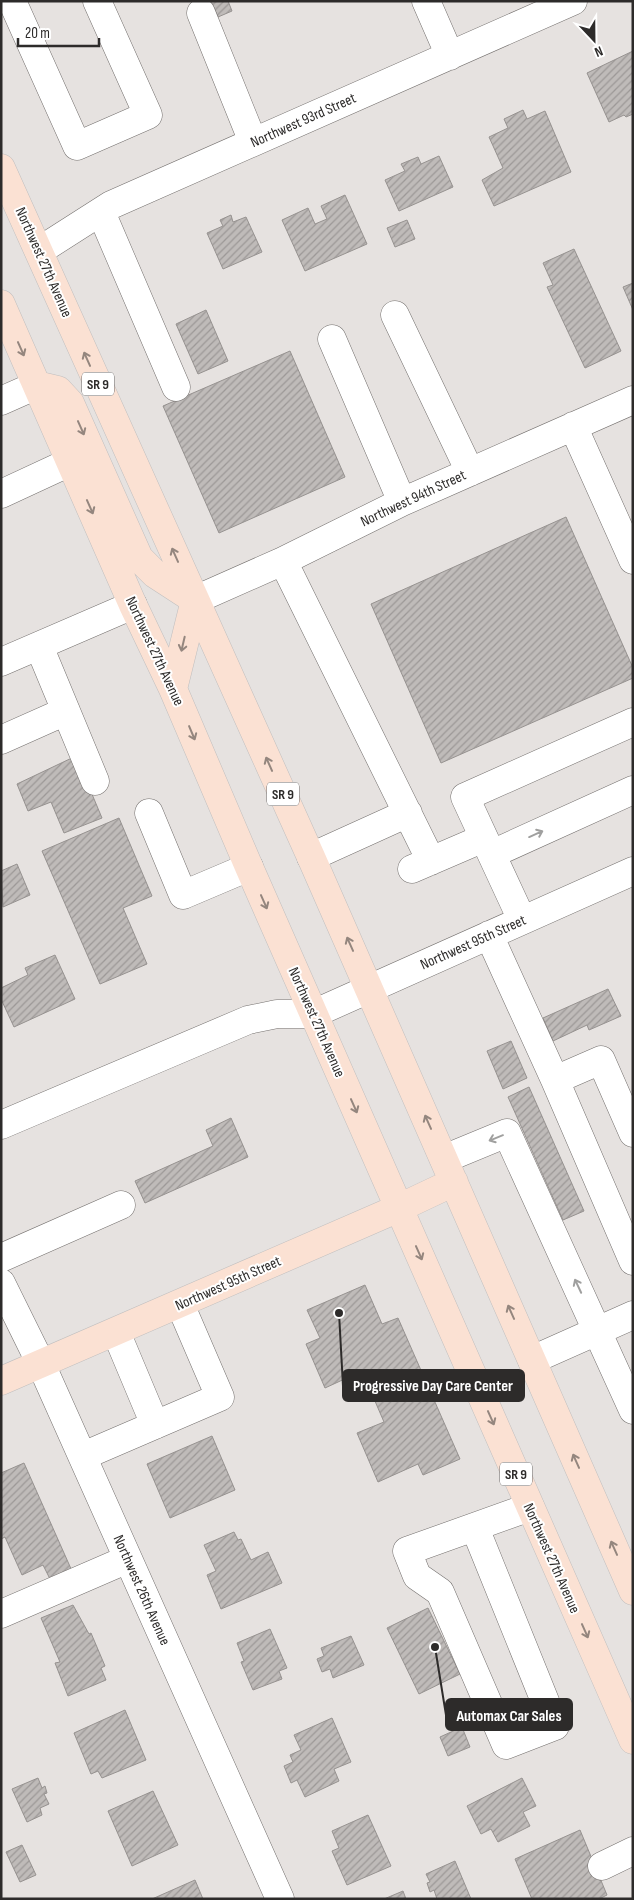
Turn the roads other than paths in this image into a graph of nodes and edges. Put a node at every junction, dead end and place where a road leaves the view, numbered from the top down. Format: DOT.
graph roads {
  1 [pos="12,1"];
  2 [pos="97,1"];
  3 [pos="426,1"];
  4 [pos="573,1"];
  5 [pos="201,13"];
  6 [pos="450,56"];
  7 [pos="253,142"];
  8 [pos="1,168"];
  9 [pos="101,212"];
  10 [pos="1,214"];
  11 [pos="39,251"];
  12 [pos="1,304"];
  13 [pos="395,315"];
  14 [pos="332,339"];
  15 [pos="37,385"];
  16 [pos="176,387"];
  17 [pos="633,400"];
  18 [pos="1,401"];
  19 [pos="573,426"];
  20 [pos="70,462"];
  21 [pos="470,472"];
  22 [pos="1,494"];
  23 [pos="402,502"];
  24 [pos="633,560"];
  25 [pos="283,561"];
  26 [pos="195,600"];
  27 [pos="133,605"];
  28 [pos="39,646"];
  29 [pos="1,662"];
  30 [pos="173,688"];
  31 [pos="66,711"];
  32 [pos="633,722"];
  33 [pos="1,740"];
  34 [pos="95,781"];
  35 [pos="633,790"];
  36 [pos="150,813"];
  37 [pos="408,813"];
  38 [pos="488,846"];
  39 [pos="311,857"];
  40 [pos="249,867"];
  41 [pos="633,871"];
  42 [pos="522,920"];
  43 [pos="489,935"];
  44 [pos="370,989"];
  45 [pos="313,1014"];
  46 [pos="556,1080"];
  47 [pos="1,1125"];
  48 [pos="633,1133"];
  49 [pos="449,1171"];
  50 [pos="121,1206"];
  51 [pos="399,1208"];
  52 [pos="1,1258"];
  53 [pos="633,1261"];
  54 [pos="1,1283"];
  55 [pos="180,1304"];
  56 [pos="633,1315"];
  57 [pos="598,1331"];
  58 [pos="116,1332"];
  59 [pos="532,1360"];
  60 [pos="42,1364"];
  61 [pos="1,1381"];
  62 [pos="633,1410"];
  63 [pos="156,1425"];
  64 [pos="83,1456"];
  65 [pos="530,1507"];
  66 [pos="475,1528"];
  67 [pos="128,1559"];
  68 [pos="633,1591"];
  69 [pos="1,1614"];
  70 [pos="633,1740"];
  71 [pos="633,1851"];
  72 [pos="602,1866"];
  73 [pos="280,1899"];
  1 -- 2 [label="street"];
  3 -- 6 [label="street"];
  4 -- 6 [label="street, Northwest 93rd Street"];
  5 -- 7 [label="street"];
  6 -- 7 [label="street, Northwest 93rd Street"];
  7 -- 9 [label="street, Northwest 93rd Street"];
  8 -- 11 [label="main road, Northwest 27th Avenue / SR 9"];
  9 -- 11 [label="street, Northwest 93rd Street"];
  9 -- 16 [label="street"];
  10 -- 11 [label="main road"];
  26 -- 11 [label="main road, Northwest 27th Avenue / SR 9, one-way"];
  12 -- 15 [label="main road, Northwest 27th Avenue / SR 9, one-way"];
  13 -- 21 [label="street"];
  14 -- 23 [label="street"];
  15 -- 18 [label="street"];
  15 -- 20 [label="main road, Northwest 27th Avenue / SR 9"];
  15 -- 26 [label="main road, one-way"];
  17 -- 19 [label="street, Northwest 94th Street"];
  19 -- 21 [label="street, Northwest 94th Street"];
  19 -- 24 [label="street"];
  20 -- 22 [label="street"];
  20 -- 27 [label="main road, Northwest 27th Avenue / SR 9, one-way"];
  21 -- 23 [label="street, Northwest 94th Street"];
  23 -- 25 [label="street, Northwest 94th Street"];
  25 -- 26 [label="street, Northwest 94th Street"];
  25 -- 37 [label="street"];
  26 -- 30 [label="main road, one-way"];
  39 -- 26 [label="main road, Northwest 27th Avenue / SR 9, one-way"];
  27 -- 28 [label="street"];
  27 -- 30 [label="main road, Northwest 27th Avenue / SR 9"];
  28 -- 29 [label="street"];
  28 -- 31 [label="street"];
  30 -- 40 [label="main road, Northwest 27th Avenue / SR 9, one-way"];
  31 -- 33 [label="street"];
  31 -- 34 [label="street"];
  32 -- 38 [label="street"];
  38 -- 35 [label="street, one-way"];
  36 -- 40 [label="street"];
  37 -- 38 [label="street"];
  37 -- 39 [label="street"];
  38 -- 42 [label="street"];
  44 -- 39 [label="main road, Northwest 27th Avenue / SR 9, one-way"];
  40 -- 45 [label="main road, Northwest 27th Avenue / SR 9, one-way"];
  41 -- 42 [label="street, Northwest 95th Street"];
  42 -- 43 [label="street, Northwest 95th Street"];
  43 -- 44 [label="street, Northwest 95th Street"];
  43 -- 46 [label="street"];
  44 -- 45 [label="street, Northwest 95th Street"];
  49 -- 44 [label="main road, Northwest 27th Avenue / SR 9, one-way"];
  45 -- 47 [label="street"];
  45 -- 51 [label="main road, Northwest 27th Avenue / SR 9, one-way"];
  46 -- 48 [label="street"];
  46 -- 53 [label="street"];
  49 -- 51 [label="main road, Northwest 95th Street"];
  57 -- 49 [label="street, one-way"];
  59 -- 49 [label="main road, Northwest 27th Avenue / SR 9, one-way"];
  50 -- 52 [label="street"];
  51 -- 55 [label="main road, Northwest 95th Street"];
  51 -- 65 [label="main road, Northwest 27th Avenue / SR 9, one-way"];
  54 -- 60 [label="street, Northwest 26th Avenue"];
  55 -- 58 [label="main road, Northwest 95th Street"];
  55 -- 63 [label="street"];
  56 -- 57 [label="street"];
  57 -- 59 [label="street"];
  57 -- 62 [label="street"];
  58 -- 60 [label="main road, Northwest 95th Street"];
  58 -- 63 [label="street"];
  68 -- 59 [label="main road, Northwest 27th Avenue / SR 9, one-way"];
  60 -- 61 [label="main road, Northwest 95th Street"];
  60 -- 64 [label="street, Northwest 26th Avenue"];
  63 -- 64 [label="street"];
  64 -- 67 [label="street, Northwest 26th Avenue"];
  65 -- 66 [label="street"];
  65 -- 70 [label="main road, Northwest 27th Avenue / SR 9, one-way"];
  66 -- 66 [label="street"];
  67 -- 69 [label="street"];
  67 -- 73 [label="street, Northwest 26th Avenue"];
  71 -- 72 [label="street"];
}
